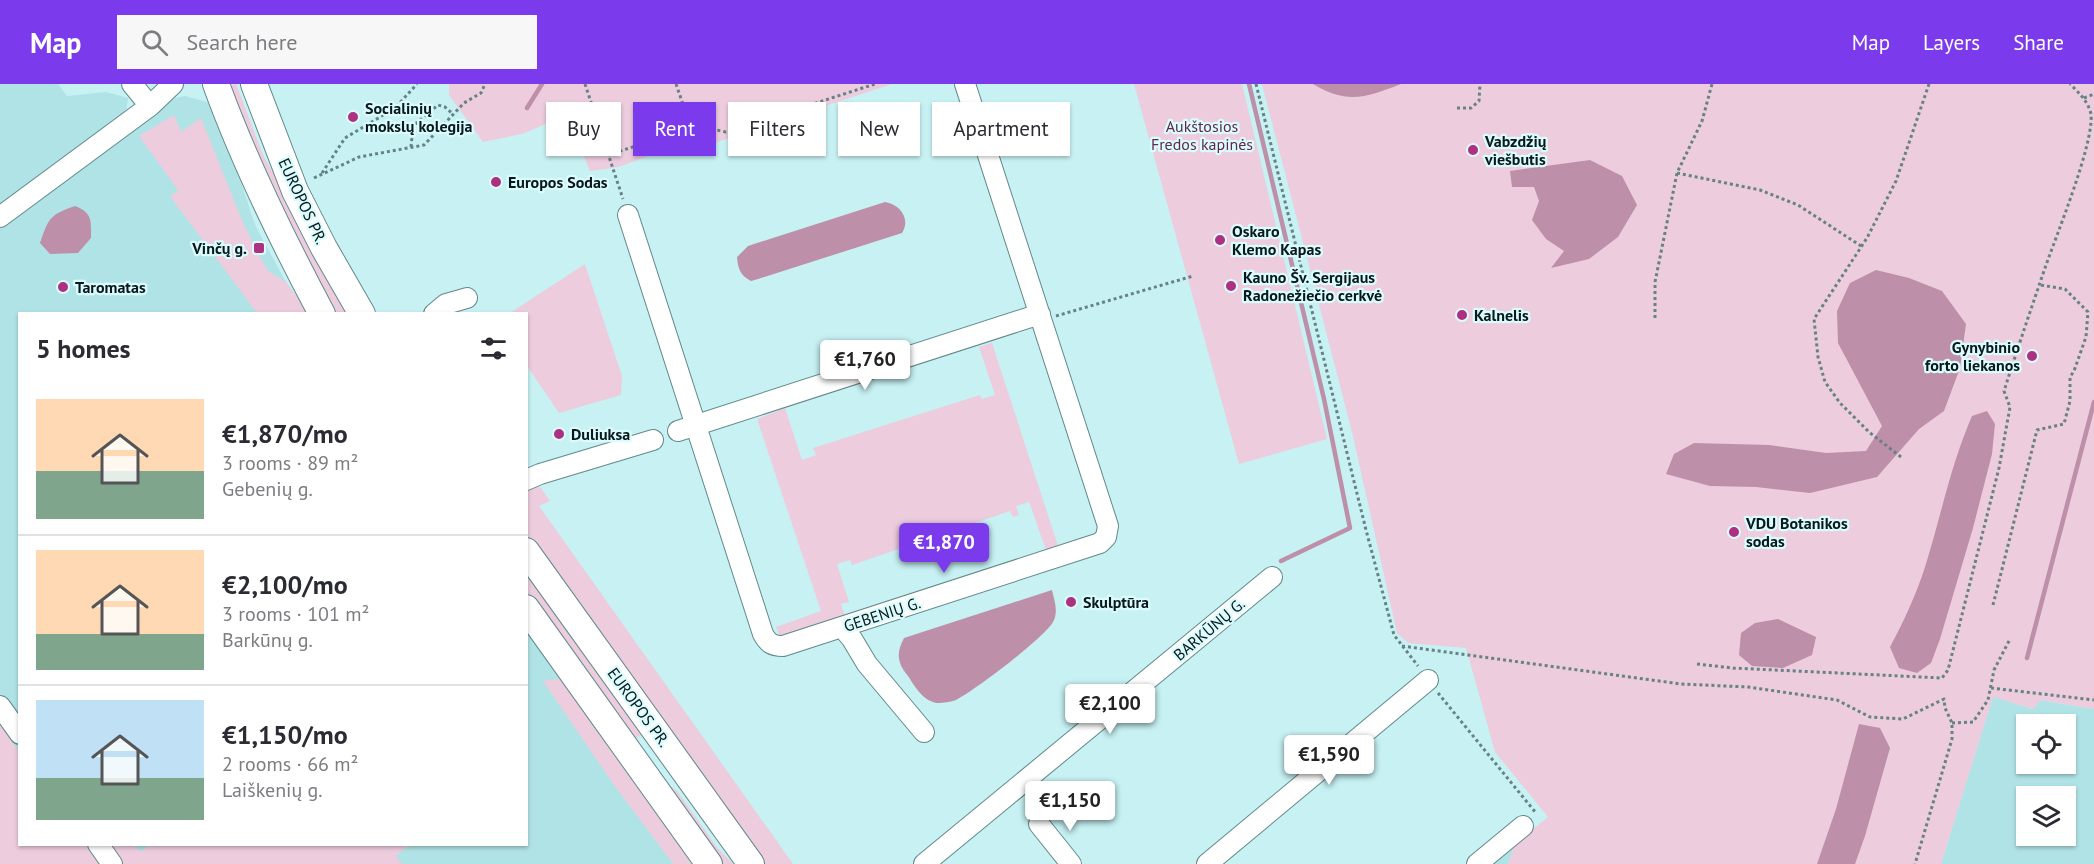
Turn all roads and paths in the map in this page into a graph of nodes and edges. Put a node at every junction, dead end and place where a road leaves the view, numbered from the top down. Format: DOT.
graph roads {
  1 [pos="132,84"];
  2 [pos="173,84"];
  3 [pos="216,84"];
  4 [pos="254,84"];
  5 [pos="417,84"];
  6 [pos="485,84"];
  7 [pos="585,84"];
  8 [pos="676,84"];
  9 [pos="875,84"];
  10 [pos="965,84"];
  11 [pos="1256,84"];
  12 [pos="1480,84"];
  13 [pos="1712,84"];
  14 [pos="1929,84"];
  15 [pos="2070,84"];
  16 [pos="2094,94"];
  17 [pos="2084,98"];
  18 [pos="591,102"];
  19 [pos="682,102"];
  20 [pos="150,106"];
  21 [pos="1458,108"];
  22 [pos="453,114"];
  23 [pos="716,130"];
  24 [pos="411,147"];
  25 [pos="608,156"];
  26 [pos="1677,173"];
  27 [pos="321,174"];
  28 [pos="314,178"];
  29 [pos="628,215"];
  30 [pos="0,217"];
  31 [pos="1861,246"];
  32 [pos="1193,276"];
  33 [pos="2040,285"];
  34 [pos="467,298"];
  35 [pos="321,312"];
  36 [pos="361,312"];
  37 [pos="436,312"];
  38 [pos="1041,317"];
  39 [pos="1655,318"];
  40 [pos="688,428"];
  41 [pos="653,440"];
  42 [pos="1901,458"];
  43 [pos="528,479"];
  44 [pos="528,554"];
  45 [pos="1272,577"];
  46 [pos="1993,605"];
  47 [pos="528,611"];
  48 [pos="842,627"];
  49 [pos="2010,639"];
  50 [pos="1402,646"];
  51 [pos="1697,664"];
  52 [pos="1428,680"];
  53 [pos="1991,688"];
  54 [pos="2094,700"];
  55 [pos="0,706"];
  56 [pos="1952,723"];
  57 [pos="18,731"];
  58 [pos="924,732"];
  59 [pos="689,778"];
  60 [pos="650,782"];
  61 [pos="1039,824"];
  62 [pos="1523,826"];
  63 [pos="100,846"];
  64 [pos="112,864"];
  65 [pos="709,864"];
  66 [pos="751,864"];
  67 [pos="924,864"];
  68 [pos="1071,864"];
  69 [pos="1207,864"];
  70 [pos="1477,864"];
  71 [pos="1915,864"];
  1 -- 20 [label="street"];
  2 -- 20 [label="street"];
  3 -- 35 [label="main road, EUROPOS PR."];
  4 -- 36 [label="main road, EUROPOS PR."];
  5 -- 27 [label="path"];
  6 -- 22 [label="path"];
  7 -- 18 [label="path"];
  8 -- 19 [label="path"];
  9 -- 23 [label="path"];
  10 -- 38 [label="street, GEBENIŲ G."];
  11 -- 50 [label="path"];
  12 -- 21 [label="path"];
  13 -- 26 [label="path"];
  14 -- 31 [label="path"];
  15 -- 17 [label="path"];
  16 -- 17 [label="path"];
  17 -- 33 [label="path"];
  20 -- 30 [label="street"];
  22 -- 24 [label="path"];
  22 -- 24 [label="path"];
  24 -- 27 [label="path"];
  25 -- 29 [label="path"];
  26 -- 31 [label="path"];
  26 -- 39 [label="path"];
  27 -- 28 [label="path"];
  29 -- 40 [label="street, GEBENIŲ G."];
  31 -- 42 [label="path"];
  32 -- 38 [label="path"];
  33 -- 46 [label="path"];
  33 -- 51 [label="path"];
  34 -- 37 [label="street"];
  38 -- 40 [label="street"];
  38 -- 48 [label="street, GEBENIŲ G."];
  40 -- 48 [label="street, GEBENIŲ G."];
  41 -- 43 [label="street"];
  44 -- 59 [label="main road, EUROPOS PR."];
  45 -- 67 [label="street, BARKŪNŲ G."];
  47 -- 60 [label="main road, EUROPOS PR."];
  48 -- 58 [label="street"];
  49 -- 53 [label="path"];
  50 -- 52 [label="path"];
  50 -- 56 [label="path"];
  52 -- 62 [label="path"];
  52 -- 69 [label="street"];
  53 -- 54 [label="path"];
  53 -- 56 [label="path"];
  55 -- 57 [label="street"];
  56 -- 71 [label="path"];
  59 -- 60 [label="main road"];
  59 -- 66 [label="main road, EUROPOS PR."];
  60 -- 65 [label="main road, EUROPOS PR."];
  61 -- 68 [label="street"];
  62 -- 70 [label="street"];
  63 -- 64 [label="street"];
}
